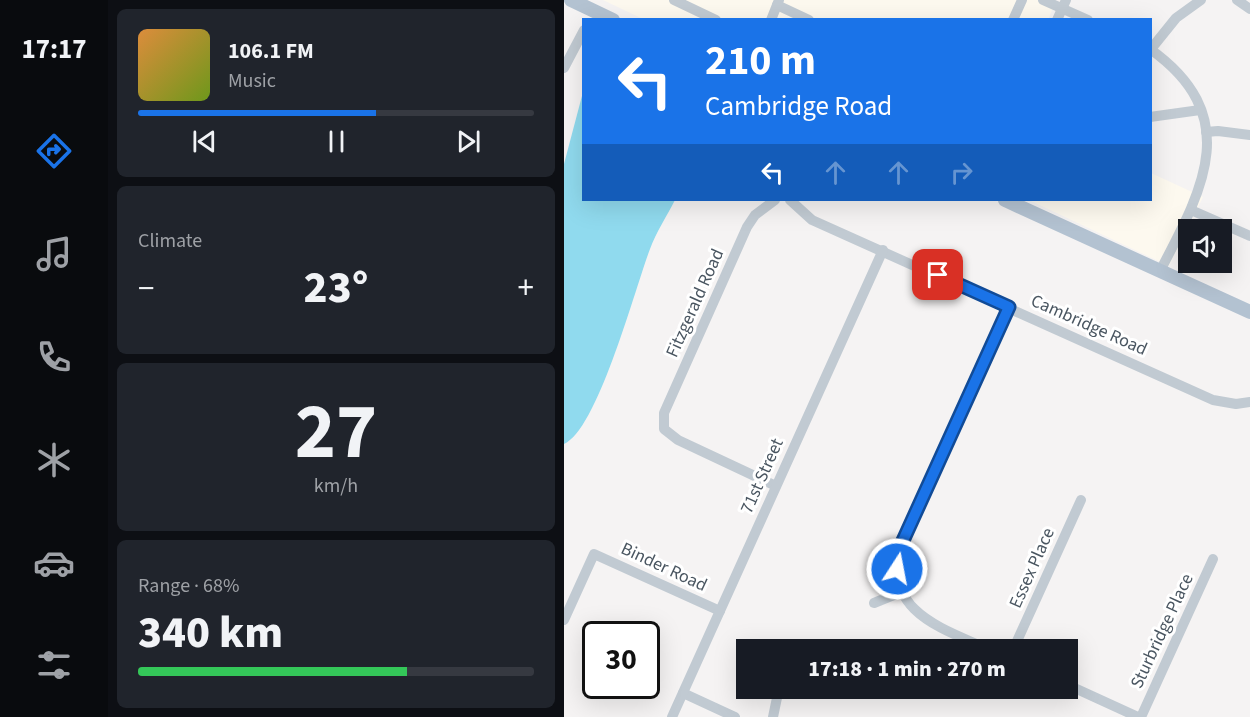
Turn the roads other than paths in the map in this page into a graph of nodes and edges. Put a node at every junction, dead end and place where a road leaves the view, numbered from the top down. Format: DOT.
graph roads {
  1 [pos="571,0"];
  2 [pos="674,0"];
  3 [pos="1023,0"];
  4 [pos="1043,0"];
  5 [pos="1201,0"];
  6 [pos="1237,0"];
  7 [pos="778,2"];
  8 [pos="1064,4"];
  9 [pos="1250,9"];
  10 [pos="591,15"];
  11 [pos="712,18"];
  12 [pos="772,18"];
  13 [pos="806,18"];
  14 [pos="1014,18"];
  15 [pos="1058,18"];
  16 [pos="1085,18"];
  17 [pos="582,34"];
  18 [pos="1152,48"];
  19 [pos="1152,50"];
  20 [pos="564,68"];
  21 [pos="1200,110"];
  22 [pos="1152,117"];
  23 [pos="1206,132"];
  24 [pos="1250,135"];
  25 [pos="774,201"];
  26 [pos="791,201"];
  27 [pos="1007,201"];
  28 [pos="1191,210"];
  29 [pos="1250,236"];
  30 [pos="883,250"];
  31 [pos="1160,271"];
  32 [pos="1009,307"];
  33 [pos="1250,312"];
  34 [pos="1250,402"];
  35 [pos="776,486"];
  36 [pos="1081,500"];
  37 [pos="1213,559"];
  38 [pos="904,596"];
  39 [pos="874,603"];
  40 [pos="720,612"];
  41 [pos="564,620"];
  42 [pos="966,639"];
  43 [pos="1018,639"];
  44 [pos="1078,690"];
  45 [pos="683,693"];
  46 [pos="777,699"];
  47 [pos="672,717"];
  48 [pos="735,717"];
  49 [pos="773,717"];
  50 [pos="1139,717"];
  1 -- 10 [label="main road"];
  2 -- 11 [label="street"];
  3 -- 14 [label="street"];
  4 -- 8 [label="street"];
  5 -- 18 [label="street"];
  6 -- 9 [label="street"];
  7 -- 12 [label="street"];
  7 -- 13 [label="street"];
  8 -- 15 [label="street"];
  8 -- 16 [label="street"];
  17 -- 20 [label="street"];
  19 -- 21 [label="street"];
  21 -- 22 [label="street"];
  21 -- 23 [label="street"];
  23 -- 24 [label="street"];
  23 -- 28 [label="street"];
  25 -- 35 [label="street, Fitzgerald Road"];
  26 -- 30 [label="street, Cambridge Road"];
  27 -- 31 [label="main road"];
  28 -- 29 [label="street"];
  28 -- 31 [label="street"];
  30 -- 32 [label="street, Cambridge Road"];
  30 -- 35 [label="street, 71st Street"];
  31 -- 33 [label="main road"];
  32 -- 34 [label="street, Cambridge Road"];
  32 -- 38 [label="street"];
  35 -- 40 [label="street, 71st Street"];
  36 -- 43 [label="street, Essex Place"];
  37 -- 50 [label="street, Sturbridge Place"];
  38 -- 39 [label="street"];
  38 -- 42 [label="street"];
  40 -- 41 [label="street, Binder Road"];
  40 -- 45 [label="street, 71st Street"];
  44 -- 50 [label="street"];
  45 -- 47 [label="street, 71st Street"];
  45 -- 48 [label="street"];
  46 -- 49 [label="street"];
}
